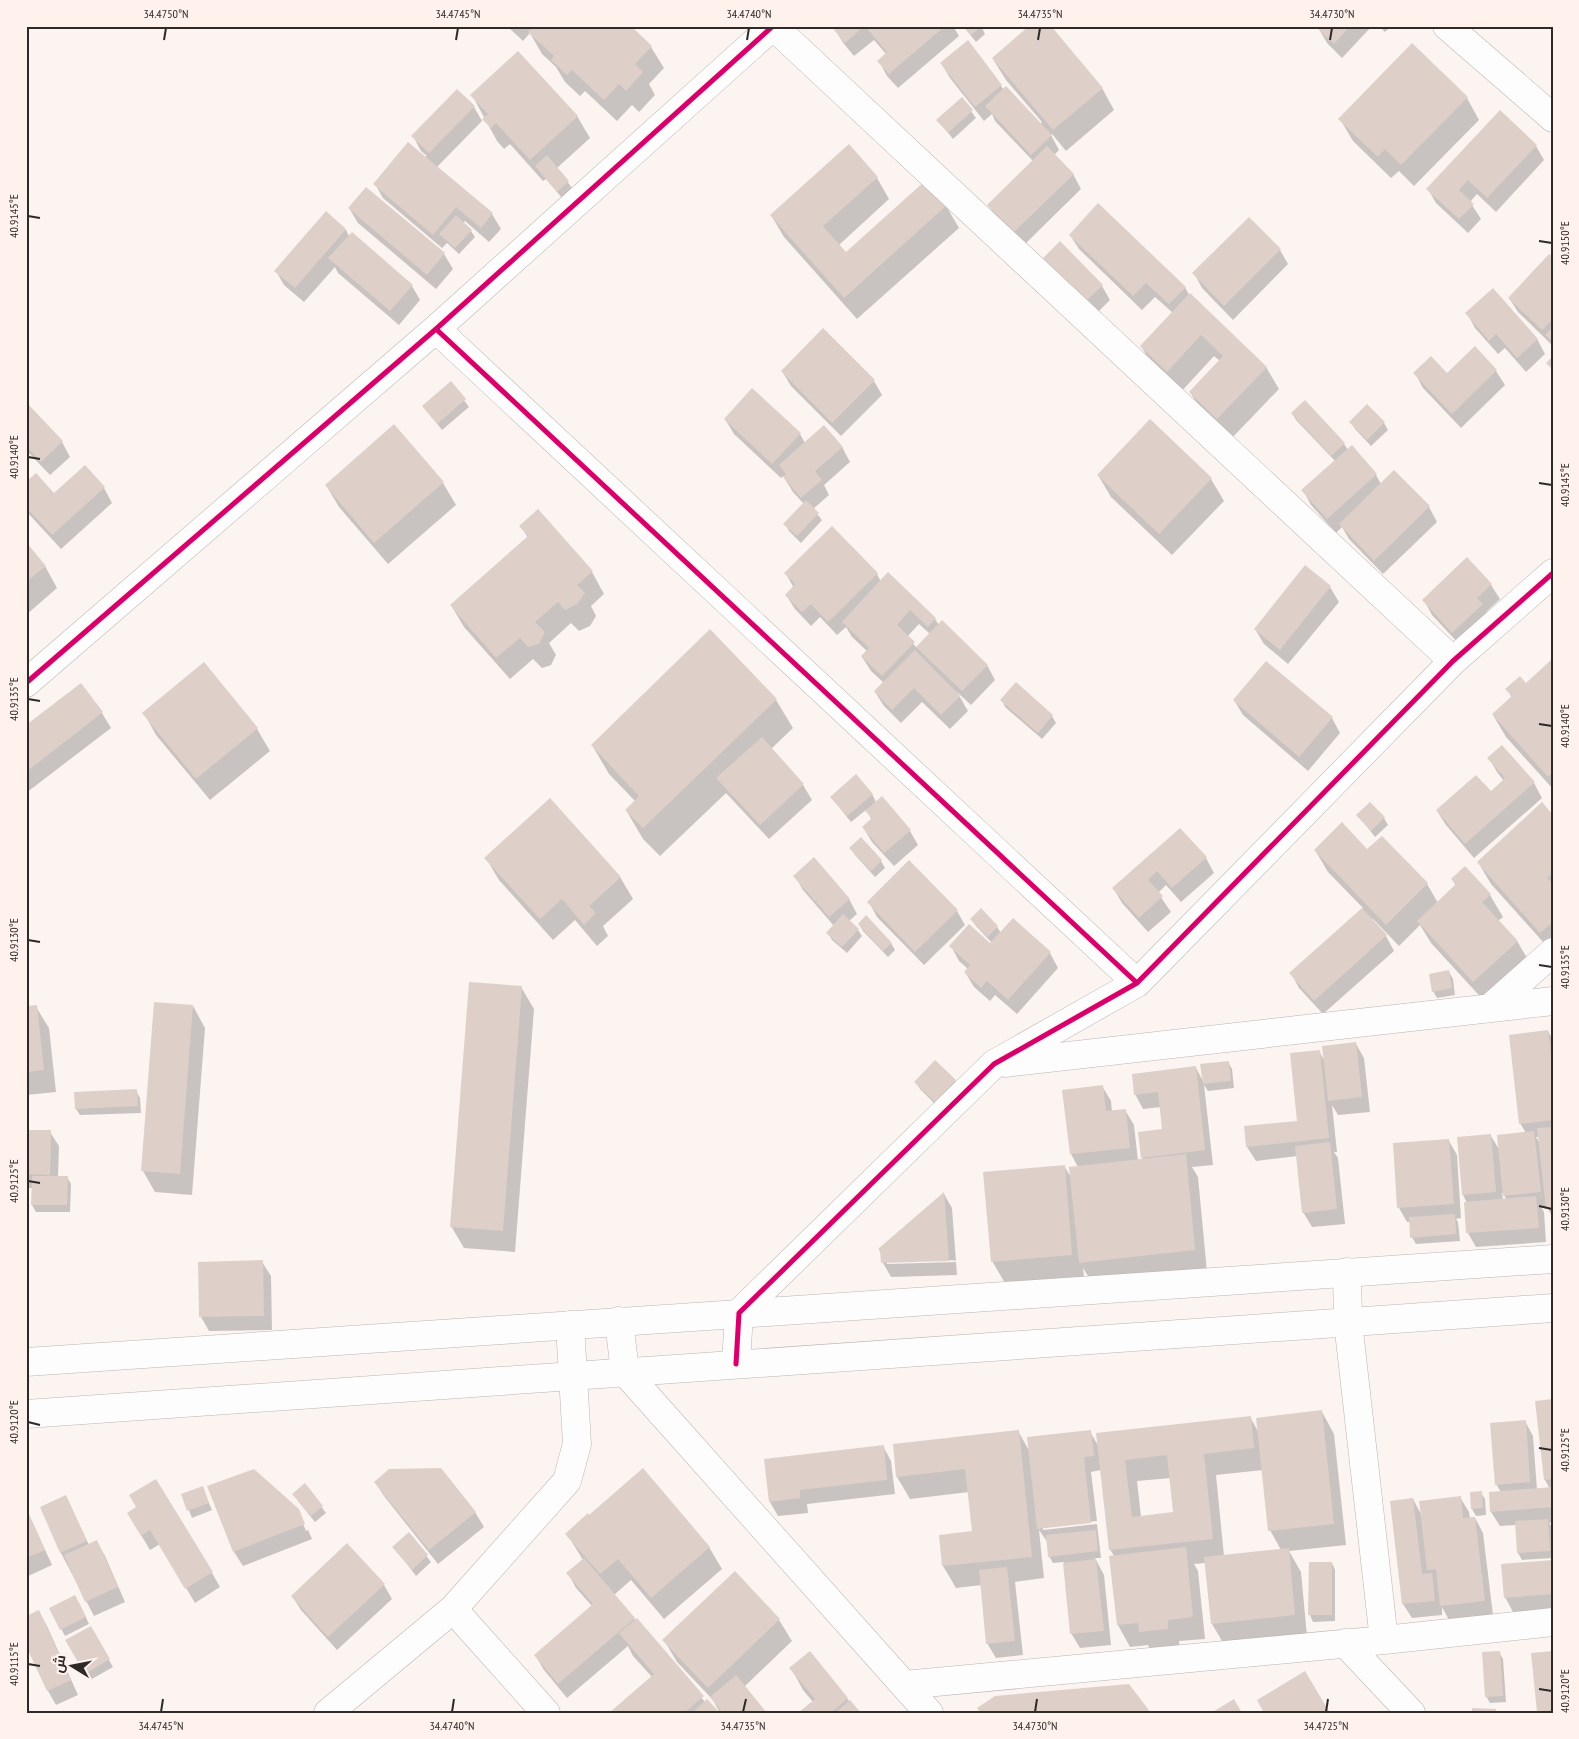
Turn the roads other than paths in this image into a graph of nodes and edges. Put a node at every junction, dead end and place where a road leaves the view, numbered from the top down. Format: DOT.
graph roads {
  1 [pos="773,26"];
  2 [pos="1447,26"];
  3 [pos="1553,118"];
  4 [pos="436,329"];
  5 [pos="1553,573"];
  6 [pos="1453,661"];
  7 [pos="26,682"];
  8 [pos="1553,952"];
  9 [pos="1137,983"];
  10 [pos="1553,1001"];
  11 [pos="1490,1008"];
  12 [pos="994,1064"];
  13 [pos="1553,1259"];
  14 [pos="1347,1272"];
  15 [pos="1553,1308"];
  16 [pos="738,1313"];
  17 [pos="619,1321"];
  18 [pos="1348,1322"];
  19 [pos="570,1324"];
  20 [pos="26,1362"];
  21 [pos="736,1364"];
  22 [pos="624,1372"];
  23 [pos="573,1376"];
  24 [pos="26,1414"];
  25 [pos="453,1609"];
  26 [pos="1553,1622"];
  27 [pos="1384,1640"];
  28 [pos="1345,1643"];
  29 [pos="904,1685"];
  30 [pos="328,1713"];
  31 [pos="546,1713"];
  32 [pos="929,1713"];
  33 [pos="1411,1713"];
  1 -- 4 [label="main road"];
  1 -- 6 [label="main road"];
  2 -- 3 [label="main road"];
  4 -- 7 [label="main road"];
  4 -- 9 [label="main road"];
  5 -- 6 [label="main road"];
  6 -- 9 [label="main road"];
  8 -- 11 [label="main road"];
  9 -- 12 [label="main road"];
  10 -- 11 [label="main road"];
  11 -- 12 [label="main road"];
  12 -- 16 [label="main road"];
  13 -- 14 [label="main road"];
  14 -- 16 [label="main road"];
  14 -- 18 [label="main road"];
  15 -- 18 [label="main road"];
  16 -- 17 [label="main road"];
  16 -- 21 [label="main road"];
  17 -- 19 [label="main road"];
  17 -- 22 [label="main road"];
  18 -- 21 [label="main road"];
  18 -- 27 [label="main road"];
  19 -- 20 [label="main road"];
  19 -- 23 [label="main road"];
  21 -- 22 [label="main road"];
  22 -- 23 [label="main road"];
  22 -- 29 [label="main road"];
  23 -- 24 [label="main road"];
  23 -- 25 [label="main road"];
  25 -- 30 [label="main road"];
  25 -- 31 [label="main road"];
  26 -- 27 [label="main road"];
  27 -- 28 [label="main road"];
  28 -- 29 [label="main road"];
  28 -- 33 [label="main road"];
  29 -- 32 [label="main road"];
}
